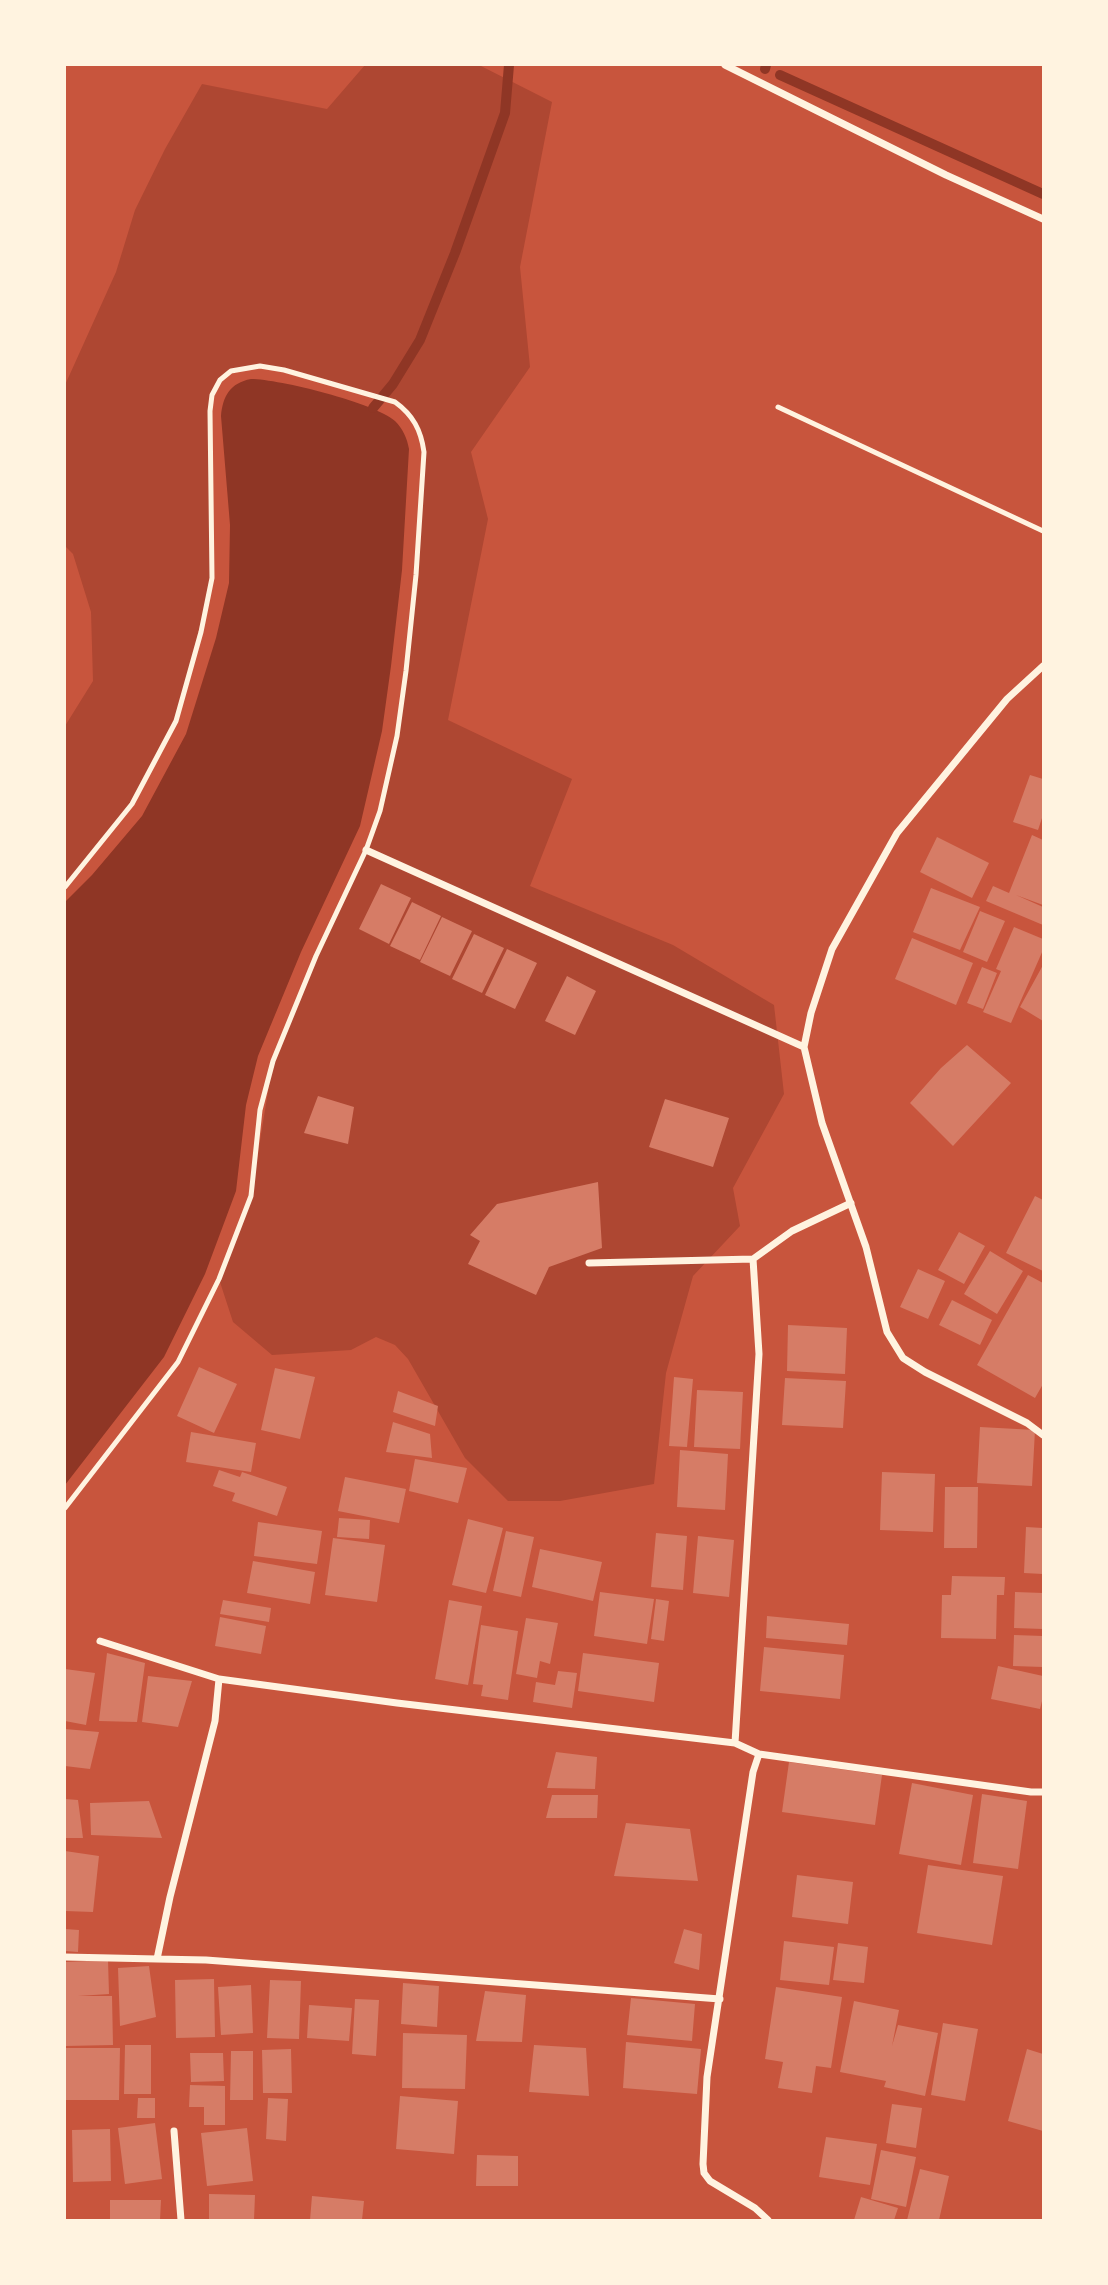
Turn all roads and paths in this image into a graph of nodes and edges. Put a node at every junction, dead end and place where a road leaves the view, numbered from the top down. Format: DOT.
graph roads {
  1 [pos="725,65"];
  2 [pos="1043,219"];
  3 [pos="778,407"];
  4 [pos="1043,531"];
  5 [pos="1043,666"];
  6 [pos="366,850"];
  7 [pos="65,887"];
  8 [pos="804,1047"];
  9 [pos="851,1203"];
  10 [pos="753,1259"];
  11 [pos="589,1263"];
  12 [pos="1043,1435"];
  13 [pos="65,1508"];
  14 [pos="100,1641"];
  15 [pos="219,1679"];
  16 [pos="735,1743"];
  17 [pos="759,1754"];
  18 [pos="1043,1792"];
  19 [pos="65,1957"];
  20 [pos="157,1959"];
  21 [pos="720,1999"];
  22 [pos="174,2131"];
  23 [pos="181,2220"];
  24 [pos="768,2220"];
  1 -- 2 [label="street"];
  3 -- 4 [label="lane"];
  5 -- 8 [label="street"];
  6 -- 7 [label="lane"];
  6 -- 8 [label="street"];
  6 -- 13 [label="lane"];
  8 -- 9 [label="street"];
  9 -- 10 [label="street"];
  9 -- 12 [label="street"];
  10 -- 11 [label="street"];
  10 -- 16 [label="street"];
  14 -- 15 [label="street"];
  15 -- 16 [label="street"];
  15 -- 20 [label="street"];
  16 -- 17 [label="street"];
  17 -- 18 [label="street"];
  17 -- 21 [label="street"];
  19 -- 20 [label="street"];
  20 -- 21 [label="street"];
  21 -- 24 [label="street"];
  22 -- 23 [label="street"];
}
